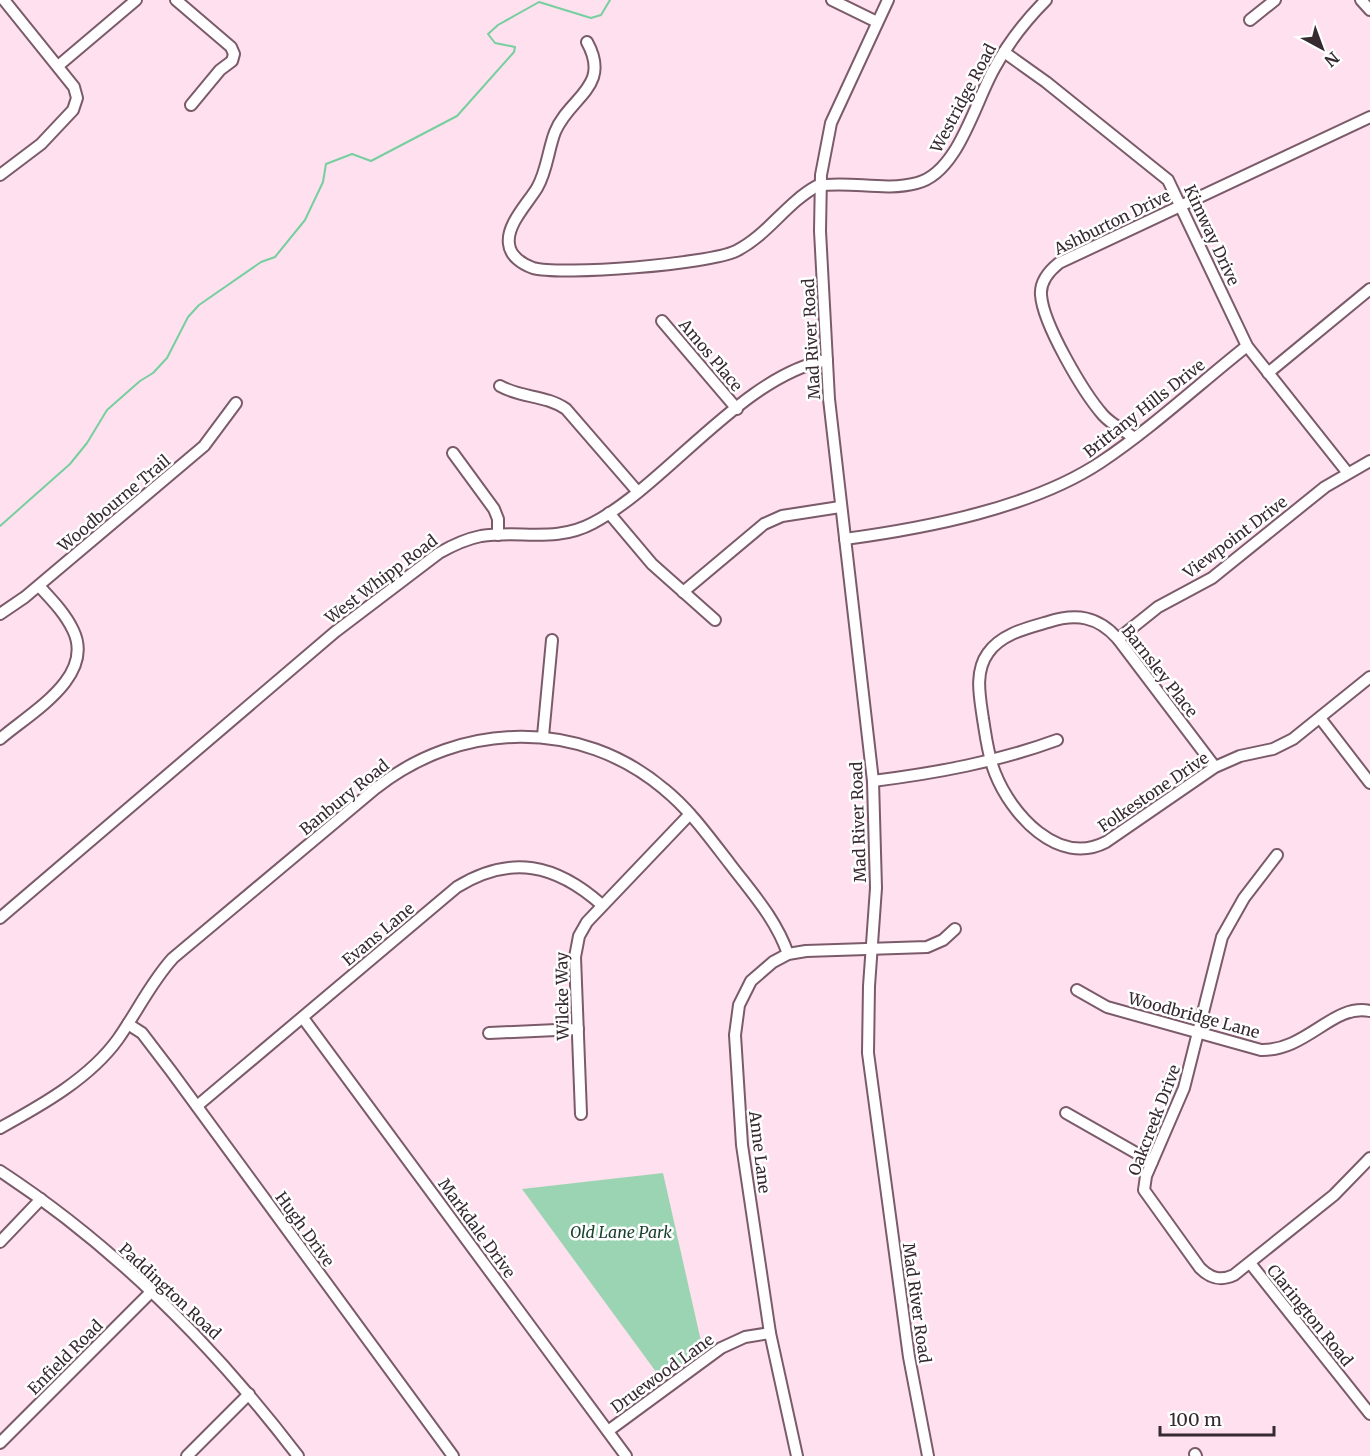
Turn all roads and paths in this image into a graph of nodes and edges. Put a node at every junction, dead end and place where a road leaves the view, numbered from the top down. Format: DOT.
graph roads {
  1 [pos="4,0"];
  2 [pos="136,0"];
  3 [pos="176,0"];
  4 [pos="832,0"];
  5 [pos="888,0"];
  6 [pos="1046,0"];
  7 [pos="1275,0"];
  8 [pos="1361,0"];
  9 [pos="1370,10"];
  10 [pos="1250,20"];
  11 [pos="876,22"];
  12 [pos="587,42"];
  13 [pos="1004,52"];
  14 [pos="58,66"];
  15 [pos="191,105"];
  16 [pos="1370,117"];
  17 [pos="0,175"];
  18 [pos="820,185"];
  19 [pos="1181,205"];
  20 [pos="1370,289"];
  21 [pos="662,321"];
  22 [pos="1247,346"];
  23 [pos="826,360"];
  24 [pos="1268,373"];
  25 [pos="500,386"];
  26 [pos="236,403"];
  27 [pos="736,409"];
  28 [pos="1133,437"];
  29 [pos="453,453"];
  30 [pos="1370,461"];
  31 [pos="1347,472"];
  32 [pos="637,491"];
  33 [pos="840,507"];
  34 [pos="609,513"];
  35 [pos="498,535"];
  36 [pos="845,539"];
  37 [pos="39,586"];
  38 [pos="683,592"];
  39 [pos="0,614"];
  40 [pos="1067,617"];
  41 [pos="715,620"];
  42 [pos="1118,639"];
  43 [pos="552,640"];
  44 [pos="1370,677"];
  45 [pos="1320,718"];
  46 [pos="543,736"];
  47 [pos="0,739"];
  48 [pos="1057,740"];
  49 [pos="991,760"];
  50 [pos="1215,767"];
  51 [pos="873,780"];
  52 [pos="1370,783"];
  53 [pos="690,814"];
  54 [pos="1277,855"];
  55 [pos="602,906"];
  56 [pos="0,918"];
  57 [pos="955,929"];
  58 [pos="872,949"];
  59 [pos="788,954"];
  60 [pos="1077,990"];
  61 [pos="1370,1011"];
  62 [pos="303,1018"];
  63 [pos="128,1024"];
  64 [pos="578,1029"];
  65 [pos="489,1033"];
  66 [pos="1198,1033"];
  67 [pos="197,1106"];
  68 [pos="1066,1113"];
  69 [pos="581,1114"];
  70 [pos="0,1128"];
  71 [pos="1370,1158"];
  72 [pos="1152,1162"];
  73 [pos="0,1171"];
  74 [pos="41,1199"];
  75 [pos="0,1242"];
  76 [pos="1250,1263"];
  77 [pos="151,1292"];
  78 [pos="770,1333"];
  79 [pos="249,1394"];
  80 [pos="1370,1414"];
  81 [pos="608,1431"];
  82 [pos="0,1443"];
  83 [pos="188,1456"];
  84 [pos="298,1456"];
  85 [pos="453,1456"];
  86 [pos="626,1456"];
  87 [pos="797,1456"];
  88 [pos="928,1456"];
  1 -- 14 [label="street"];
  2 -- 14 [label="street"];
  3 -- 15 [label="street"];
  4 -- 11 [label="street"];
  5 -- 11 [label="street, Mad River Road"];
  6 -- 13 [label="street, Westridge Road"];
  7 -- 10 [label="street"];
  8 -- 9 [label="street"];
  11 -- 18 [label="street, Mad River Road"];
  12 -- 18 [label="street"];
  13 -- 18 [label="street, Westridge Road"];
  13 -- 19 [label="street, Kimway Drive"];
  14 -- 17 [label="street"];
  16 -- 19 [label="street, Ashburton Drive"];
  18 -- 23 [label="street, Mad River Road"];
  19 -- 22 [label="street, Kimway Drive"];
  19 -- 28 [label="street, Ashburton Drive"];
  20 -- 24 [label="street"];
  21 -- 27 [label="street, Amos Place"];
  22 -- 24 [label="street, Kimway Drive"];
  22 -- 28 [label="street, Brittany Hills Drive"];
  23 -- 27 [label="street, West Whipp Road"];
  23 -- 33 [label="street, Mad River Road"];
  24 -- 31 [label="street, Kimway Drive"];
  25 -- 32 [label="street"];
  26 -- 37 [label="street, Woodbourne Trail"];
  27 -- 32 [label="street, West Whipp Road"];
  28 -- 36 [label="street, Brittany Hills Drive"];
  29 -- 35 [label="street"];
  30 -- 31 [label="street, Viewpoint Drive"];
  31 -- 42 [label="street, Viewpoint Drive"];
  32 -- 34 [label="street, West Whipp Road"];
  33 -- 36 [label="street, Mad River Road"];
  33 -- 38 [label="street"];
  34 -- 35 [label="street, West Whipp Road"];
  34 -- 38 [label="street"];
  35 -- 56 [label="street, West Whipp Road"];
  36 -- 51 [label="street, Mad River Road"];
  37 -- 39 [label="street, Woodbourne Trail"];
  37 -- 47 [label="street"];
  38 -- 41 [label="street"];
  40 -- 42 [label="street, Barnsley Place"];
  40 -- 49 [label="street, Folkestone Drive"];
  42 -- 50 [label="street, Barnsley Place"];
  43 -- 46 [label="street"];
  44 -- 45 [label="street, Folkestone Drive"];
  45 -- 50 [label="street, Folkestone Drive"];
  45 -- 52 [label="street"];
  46 -- 53 [label="street, Banbury Road"];
  46 -- 63 [label="street, Banbury Road"];
  48 -- 49 [label="street"];
  49 -- 50 [label="street, Folkestone Drive"];
  49 -- 51 [label="street"];
  51 -- 58 [label="street, Mad River Road"];
  53 -- 55 [label="street, Wilcke Way"];
  53 -- 59 [label="street, Banbury Road"];
  54 -- 66 [label="street, Oakcreek Drive"];
  55 -- 62 [label="street, Evans Lane"];
  55 -- 64 [label="street, Wilcke Way"];
  57 -- 58 [label="street, Anne Lane"];
  58 -- 59 [label="street, Anne Lane"];
  58 -- 88 [label="street, Mad River Road"];
  59 -- 78 [label="street, Anne Lane"];
  60 -- 66 [label="street, Woodbridge Lane"];
  61 -- 66 [label="street, Woodbridge Lane"];
  62 -- 67 [label="street, Evans Lane"];
  62 -- 81 [label="street, Markdale Drive"];
  63 -- 67 [label="street, Hugh Drive"];
  63 -- 70 [label="street, Banbury Road"];
  64 -- 65 [label="street"];
  64 -- 69 [label="street, Wilcke Way"];
  66 -- 72 [label="street, Oakcreek Drive"];
  67 -- 85 [label="street, Hugh Drive"];
  68 -- 72 [label="street"];
  71 -- 76 [label="street"];
  72 -- 76 [label="street, Oakcreek Drive"];
  73 -- 74 [label="street, Paddington Road"];
  74 -- 75 [label="street"];
  74 -- 77 [label="street, Paddington Road"];
  76 -- 80 [label="street, Clarington Road"];
  77 -- 79 [label="street, Paddington Road"];
  77 -- 82 [label="street, Enfield Road"];
  78 -- 81 [label="street, Druewood Lane"];
  78 -- 87 [label="street, Anne Lane"];
  79 -- 83 [label="street"];
  79 -- 84 [label="street, Paddington Road"];
  81 -- 86 [label="street, Markdale Drive"];
}
